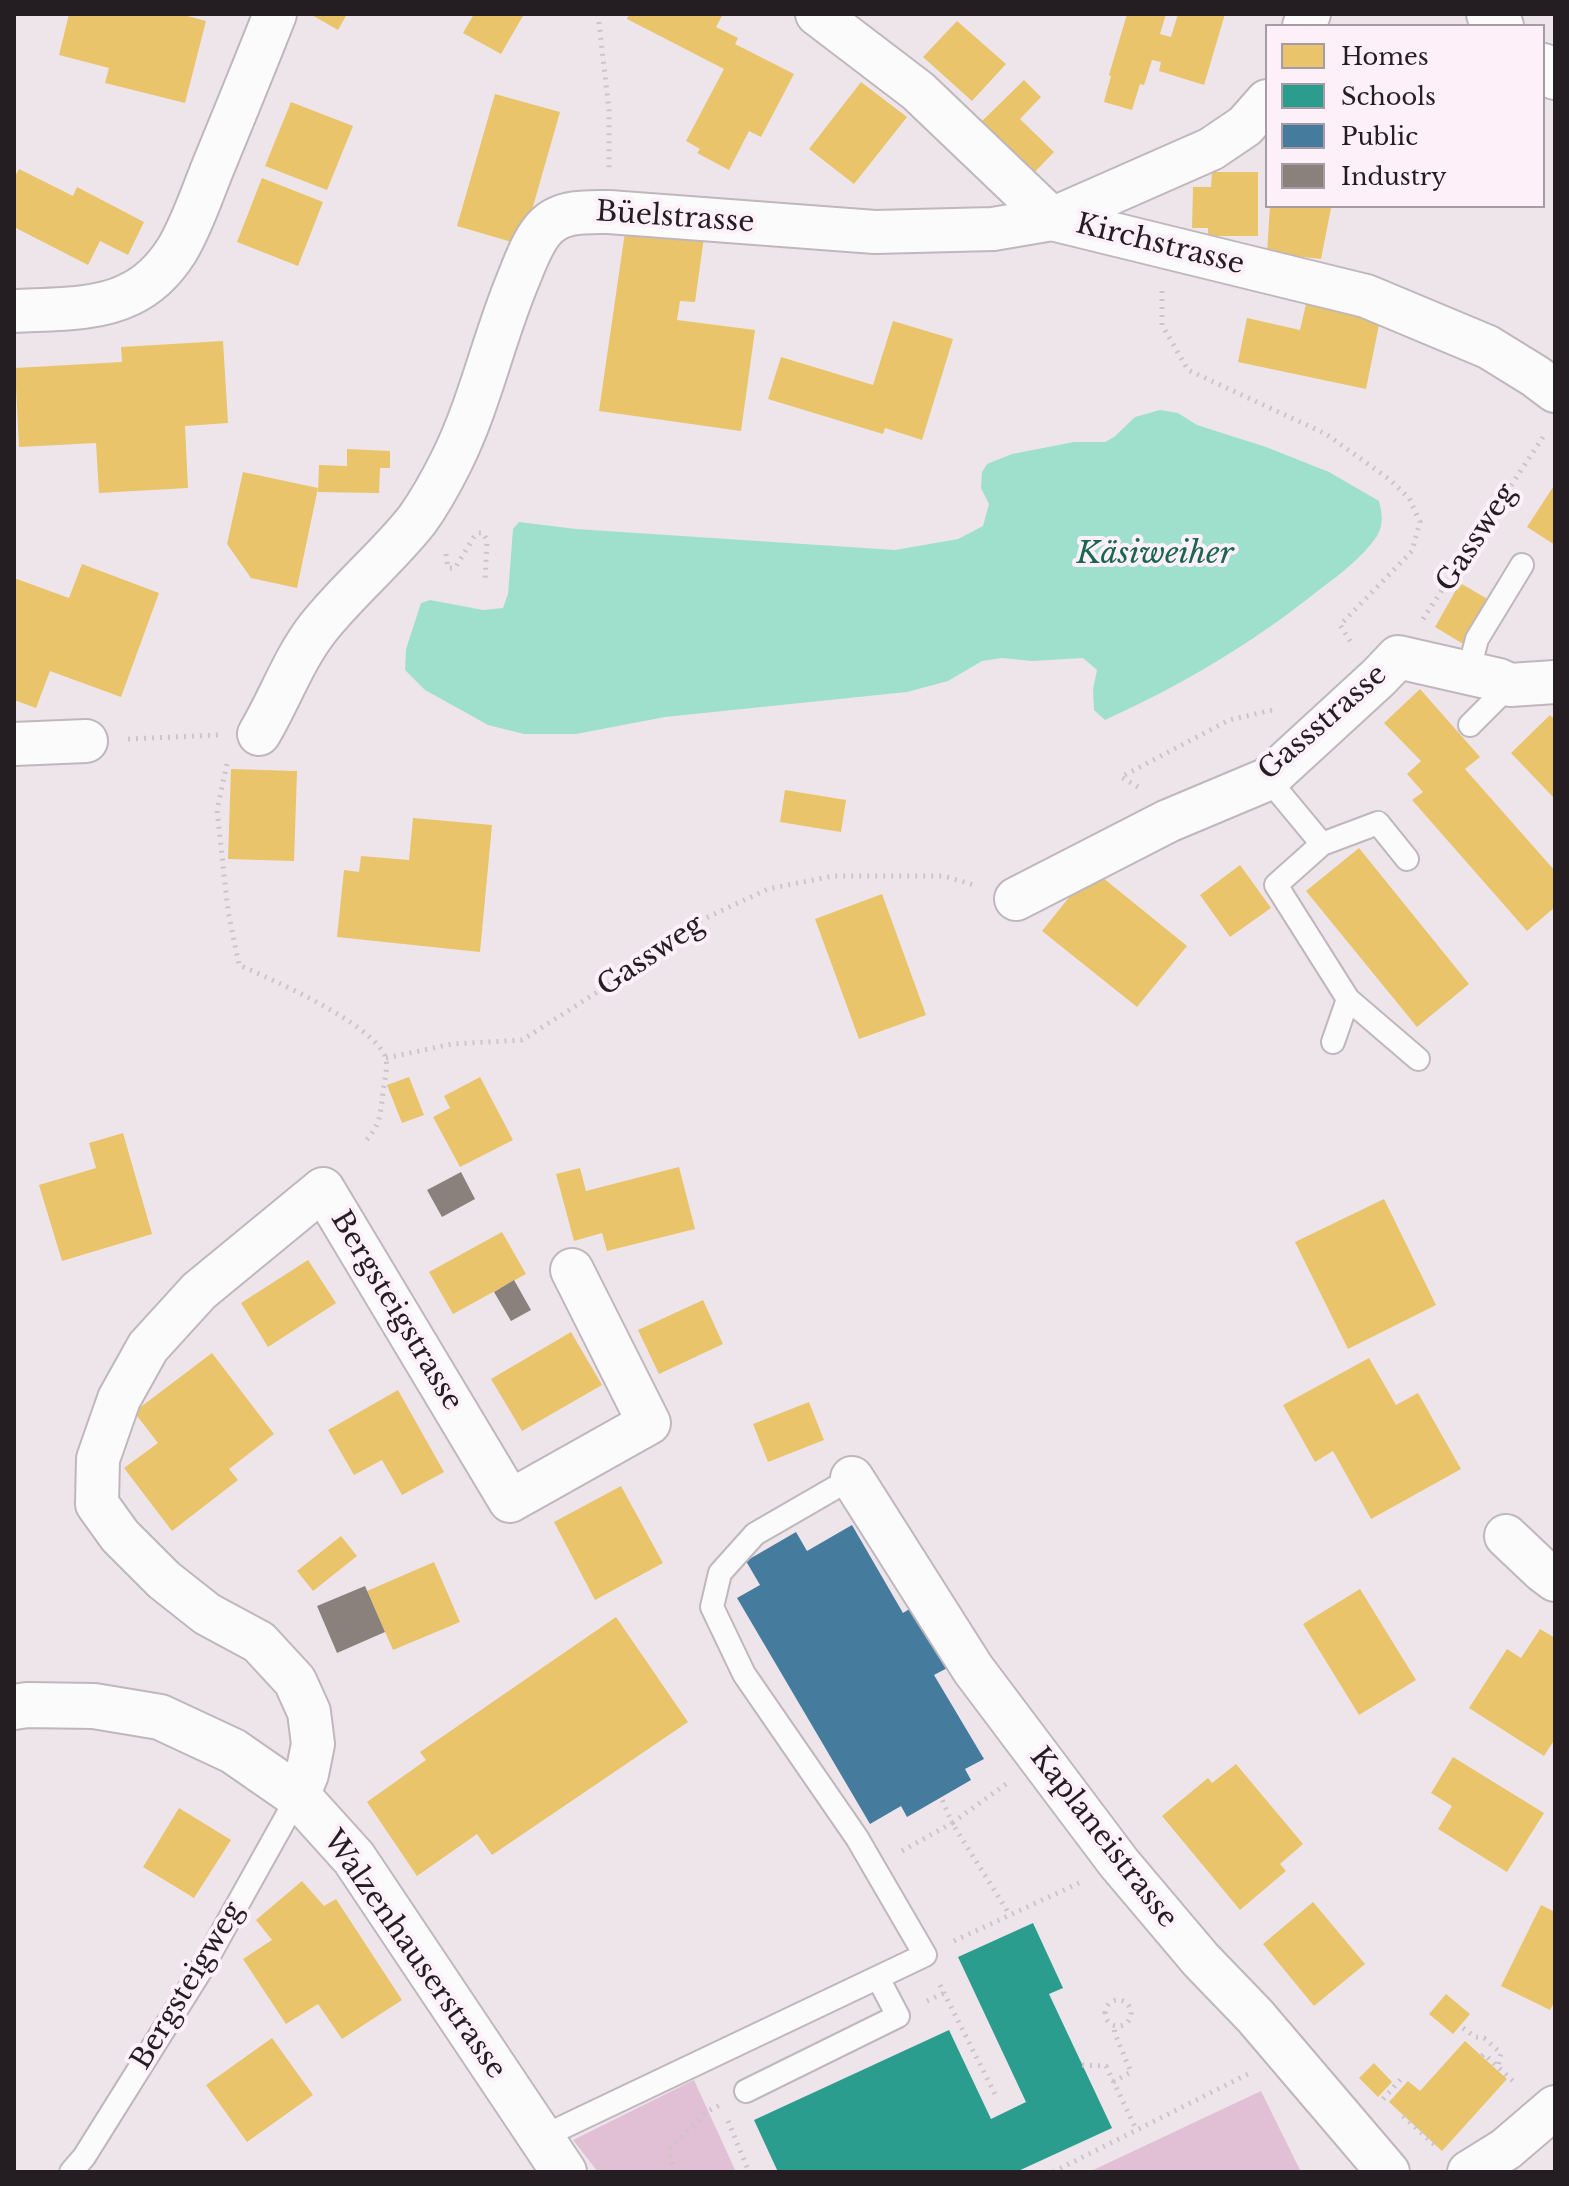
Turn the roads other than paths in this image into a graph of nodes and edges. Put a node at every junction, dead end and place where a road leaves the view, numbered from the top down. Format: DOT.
graph roads {
  1 [pos="275,14"];
  2 [pos="817,14"];
  3 [pos="1265,103"];
  4 [pos="1052,219"];
  5 [pos="14,311"];
  6 [pos="1555,391"];
  7 [pos="1522,565"];
  8 [pos="1468,673"];
  9 [pos="1555,682"];
  10 [pos="1510,685"];
  11 [pos="1470,725"];
  12 [pos="259,734"];
  13 [pos="86,741"];
  14 [pos="14,744"];
  15 [pos="1268,779"];
  16 [pos="1322,844"];
  17 [pos="1407,859"];
  18 [pos="1016,899"];
  19 [pos="1348,999"];
  20 [pos="1333,1042"];
  21 [pos="1418,1059"];
  22 [pos="572,1270"];
  23 [pos="852,1478"];
  24 [pos="1506,1536"];
  25 [pos="1555,1580"];
  26 [pos="14,1707"];
  27 [pos="298,1796"];
  28 [pos="878,1978"];
  29 [pos="746,2091"];
  30 [pos="1555,2107"];
  31 [pos="552,2155"];
  32 [pos="1457,2163"];
  33 [pos="71,2172"];
  34 [pos="1388,2172"];
  1 -- 5 [label="street"];
  2 -- 4 [label="street, Kirchstrasse"];
  3 -- 4 [label="street, Büelstrasse"];
  4 -- 6 [label="street, Kirchstrasse"];
  4 -- 12 [label="street, Büelstrasse"];
  7 -- 8 [label="lane"];
  8 -- 10 [label="street, Gassstrasse"];
  8 -- 15 [label="street, Gassstrasse"];
  9 -- 10 [label="street, Gassstrasse"];
  10 -- 11 [label="lane"];
  13 -- 14 [label="street"];
  15 -- 16 [label="lane"];
  15 -- 18 [label="street, Gassstrasse"];
  16 -- 17 [label="lane"];
  16 -- 19 [label="lane"];
  19 -- 20 [label="lane"];
  19 -- 21 [label="lane"];
  22 -- 27 [label="street, Bergsteigstrasse"];
  23 -- 28 [label="lane"];
  23 -- 34 [label="street, Kaplaneistrasse"];
  24 -- 25 [label="street"];
  26 -- 27 [label="street, Walzenhauserstrasse"];
  27 -- 31 [label="street, Walzenhauserstrasse"];
  27 -- 33 [label="lane, Bergsteigweg"];
  28 -- 29 [label="lane"];
  28 -- 31 [label="lane"];
  30 -- 32 [label="street"];
}
